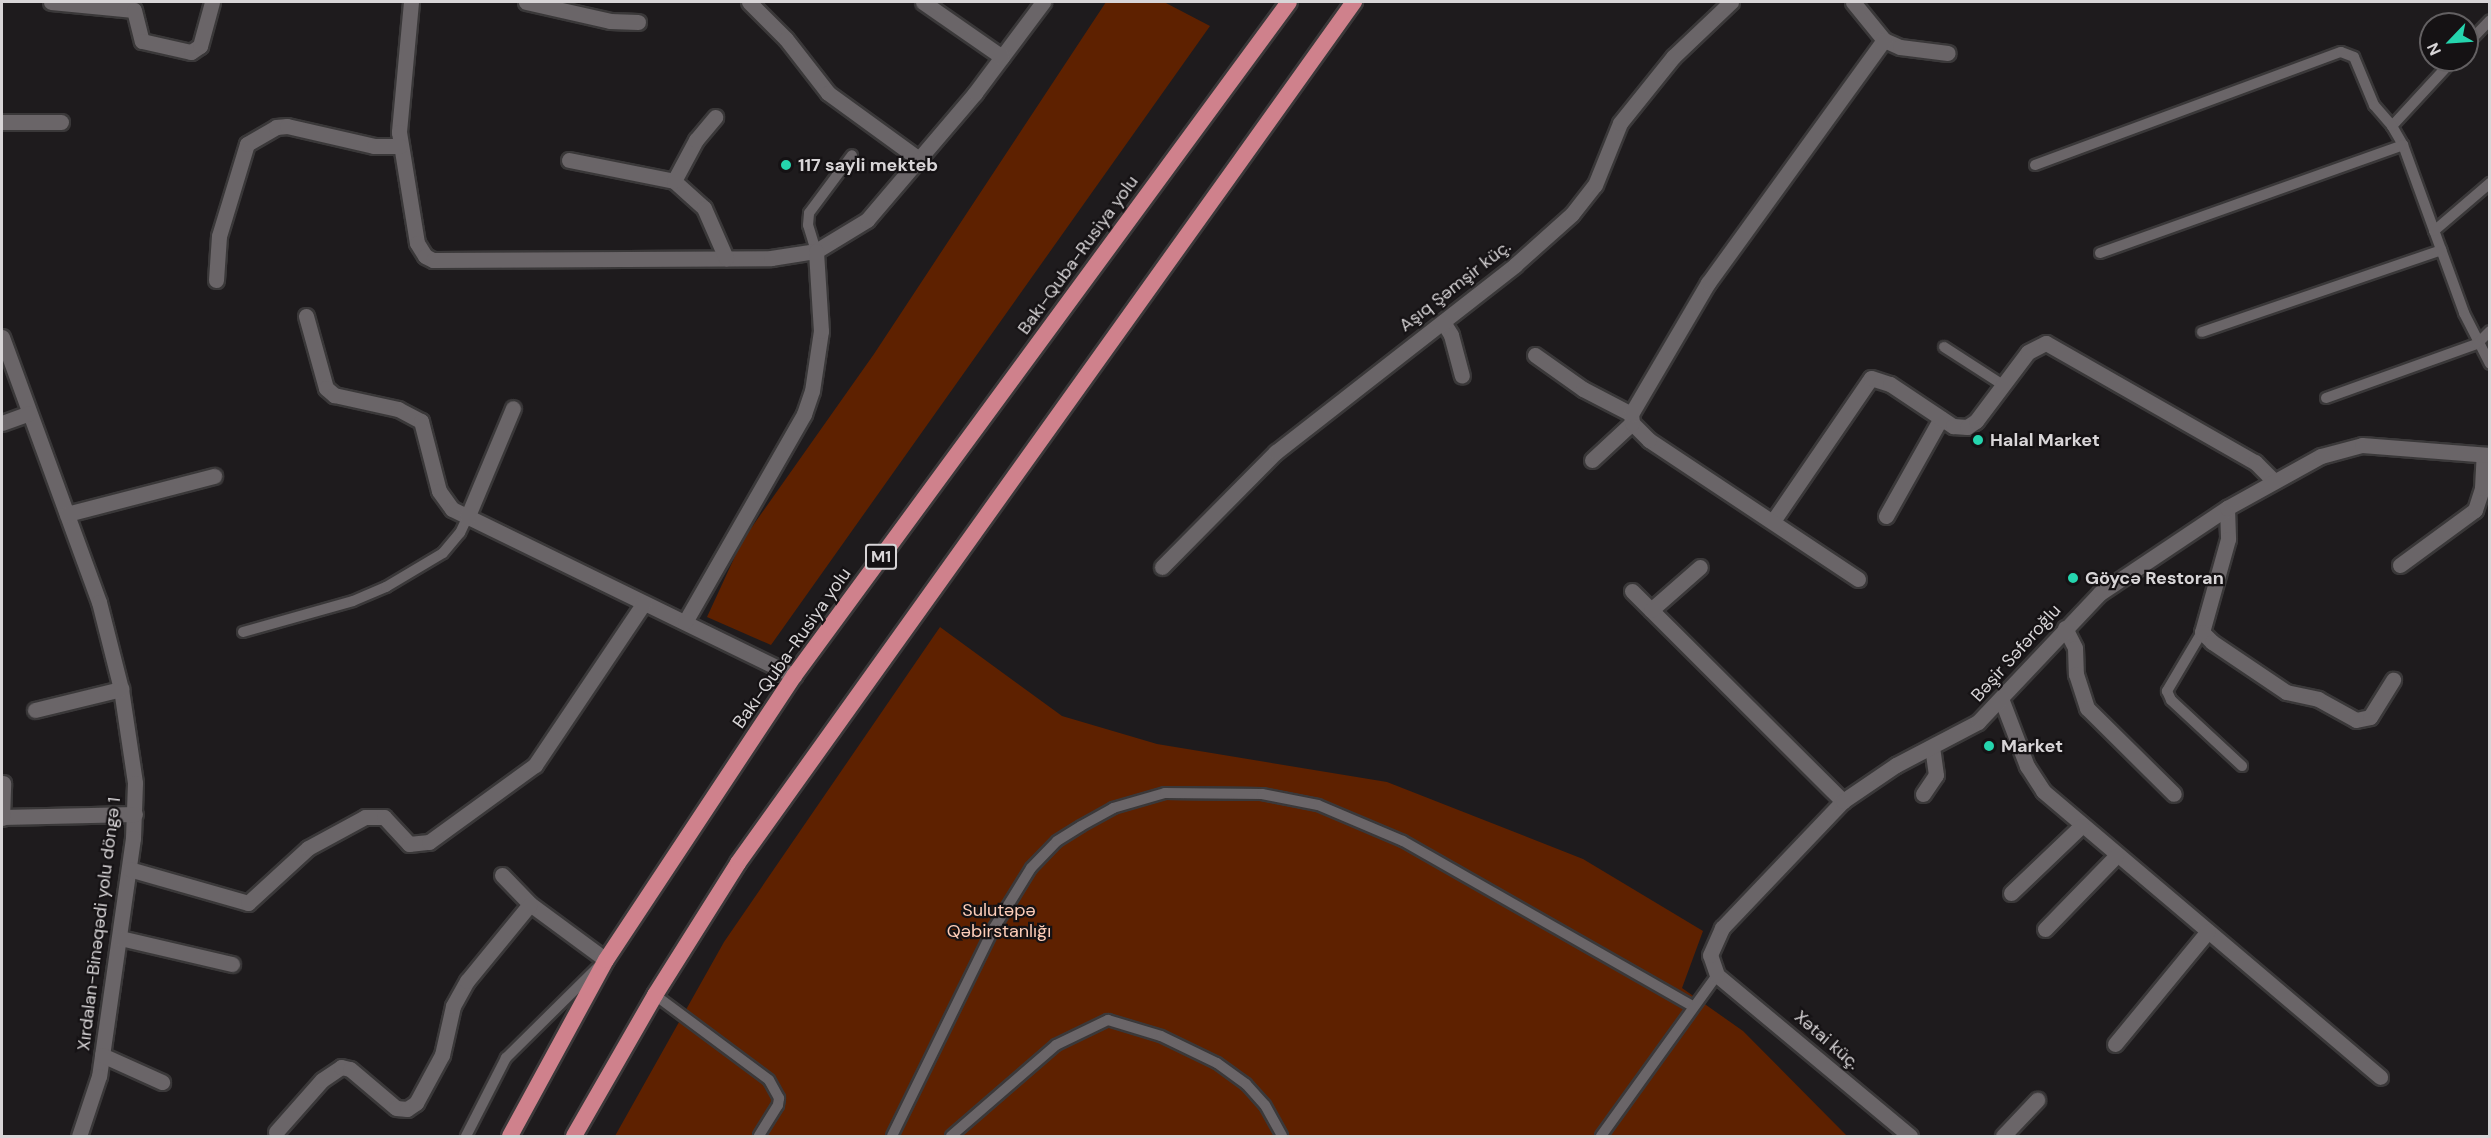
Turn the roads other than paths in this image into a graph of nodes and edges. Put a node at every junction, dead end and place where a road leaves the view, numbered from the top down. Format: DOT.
graph roads {
  1 [pos="51,2"];
  2 [pos="212,2"];
  3 [pos="411,2"];
  4 [pos="526,2"];
  5 [pos="749,2"];
  6 [pos="923,2"];
  7 [pos="1043,2"];
  8 [pos="1289,2"];
  9 [pos="1354,2"];
  10 [pos="1731,2"];
  11 [pos="1853,2"];
  12 [pos="2490,20"];
  13 [pos="638,22"];
  14 [pos="2479,31"];
  15 [pos="1884,40"];
  16 [pos="1948,53"];
  17 [pos="1002,57"];
  18 [pos="2441,72"];
  19 [pos="715,117"];
  20 [pos="2,122"];
  21 [pos="61,122"];
  22 [pos="2391,126"];
  23 [pos="2403,145"];
  24 [pos="400,146"];
  25 [pos="852,155"];
  26 [pos="919,159"];
  27 [pos="569,160"];
  28 [pos="2035,165"];
  29 [pos="674,181"];
  30 [pos="2490,183"];
  31 [pos="2434,231"];
  32 [pos="2441,250"];
  33 [pos="816,251"];
  34 [pos="2100,253"];
  35 [pos="726,258"];
  36 [pos="216,280"];
  37 [pos="306,316"];
  38 [pos="1443,322"];
  39 [pos="2490,331"];
  40 [pos="2202,332"];
  41 [pos="2,337"];
  42 [pos="2477,344"];
  43 [pos="1944,347"];
  44 [pos="1535,355"];
  45 [pos="2490,364"];
  46 [pos="1462,376"];
  47 [pos="2004,385"];
  48 [pos="2326,398"];
  49 [pos="513,408"];
  50 [pos="29,412"];
  51 [pos="1941,418"];
  52 [pos="1632,419"];
  53 [pos="2,423"];
  54 [pos="2487,455"];
  55 [pos="1592,460"];
  56 [pos="214,476"];
  57 [pos="2274,481"];
  58 [pos="2227,508"];
  59 [pos="67,514"];
  60 [pos="1886,516"];
  61 [pos="467,518"];
  62 [pos="1773,521"];
  63 [pos="2400,565"];
  64 [pos="1162,567"];
  65 [pos="1700,567"];
  66 [pos="1858,579"];
  67 [pos="1632,591"];
  68 [pos="643,604"];
  69 [pos="1651,610"];
  70 [pos="685,622"];
  71 [pos="2065,628"];
  72 [pos="243,632"];
  73 [pos="2202,632"];
  74 [pos="794,676"];
  75 [pos="2393,680"];
  76 [pos="121,689"];
  77 [pos="2002,701"];
  78 [pos="35,710"];
  79 [pos="1932,747"];
  80 [pos="2242,766"];
  81 [pos="3,783"];
  82 [pos="1923,794"];
  83 [pos="2174,794"];
  84 [pos="1843,801"];
  85 [pos="135,814"];
  86 [pos="2,818"];
  87 [pos="2081,826"];
  88 [pos="2116,856"];
  89 [pos="129,869"];
  90 [pos="502,875"];
  91 [pos="2011,893"];
  92 [pos="530,904"];
  93 [pos="2045,929"];
  94 [pos="2208,931"];
  95 [pos="120,938"];
  96 [pos="606,960"];
  97 [pos="232,964"];
  98 [pos="1718,975"];
  99 [pos="655,995"];
  100 [pos="1692,1006"];
  101 [pos="2115,1044"];
  102 [pos="102,1055"];
  103 [pos="2380,1077"];
  104 [pos="162,1082"];
  105 [pos="2037,1100"];
  106 [pos="276,1132"];
  107 [pos="79,1137"];
  108 [pos="466,1137"];
  109 [pos="510,1137"];
  110 [pos="574,1137"];
  111 [pos="759,1137"];
  112 [pos="892,1137"];
  113 [pos="951,1137"];
  114 [pos="1282,1137"];
  115 [pos="1601,1137"];
  116 [pos="1910,1137"];
  117 [pos="2003,1137"];
  1 -- 2 [label="street"];
  3 -- 24 [label="street"];
  4 -- 13 [label="street"];
  5 -- 26 [label="street"];
  6 -- 17 [label="street"];
  7 -- 17 [label="street"];
  8 -- 74 [label="highway, Bakı-Quba-Rusiya yolu / M1"];
  9 -- 99 [label="highway"];
  10 -- 38 [label="street, Aşıq Şəmşir küç."];
  11 -- 15 [label="street"];
  12 -- 14 [label="lane"];
  15 -- 16 [label="street"];
  15 -- 52 [label="street"];
  17 -- 26 [label="street"];
  18 -- 22 [label="lane"];
  19 -- 29 [label="street"];
  20 -- 21 [label="street"];
  22 -- 23 [label="lane"];
  22 -- 28 [label="lane"];
  23 -- 31 [label="lane"];
  23 -- 34 [label="lane"];
  24 -- 35 [label="street"];
  24 -- 36 [label="street"];
  25 -- 33 [label="lane"];
  26 -- 33 [label="street"];
  27 -- 29 [label="street"];
  29 -- 35 [label="street"];
  30 -- 31 [label="lane"];
  31 -- 32 [label="lane"];
  32 -- 40 [label="lane"];
  32 -- 42 [label="lane"];
  33 -- 35 [label="street"];
  33 -- 70 [label="street"];
  37 -- 61 [label="street"];
  38 -- 46 [label="street"];
  38 -- 64 [label="street, Aşıq Şəmşir küç."];
  39 -- 42 [label="lane"];
  41 -- 50 [label="street, Xırdalan-Binəqədi yolu döngə 1"];
  42 -- 45 [label="lane"];
  42 -- 48 [label="lane"];
  43 -- 47 [label="lane"];
  44 -- 52 [label="street"];
  47 -- 51 [label="street"];
  47 -- 57 [label="street"];
  49 -- 61 [label="street"];
  50 -- 53 [label="street"];
  50 -- 59 [label="street, Xırdalan-Binəqədi yolu döngə 1"];
  51 -- 60 [label="street"];
  51 -- 62 [label="street"];
  52 -- 55 [label="street"];
  52 -- 62 [label="street"];
  54 -- 57 [label="street, Bəşir Səfəroğlu"];
  54 -- 63 [label="street"];
  56 -- 59 [label="street"];
  57 -- 58 [label="street, Bəşir Səfəroğlu"];
  58 -- 71 [label="street, Bəşir Səfəroğlu"];
  58 -- 73 [label="street"];
  59 -- 76 [label="street, Xırdalan-Binəqədi yolu döngə 1"];
  61 -- 68 [label="street"];
  61 -- 72 [label="lane"];
  62 -- 66 [label="street"];
  65 -- 69 [label="street"];
  67 -- 69 [label="street"];
  68 -- 70 [label="street"];
  68 -- 89 [label="street"];
  69 -- 84 [label="street"];
  70 -- 74 [label="street"];
  71 -- 77 [label="street, Bəşir Səfəroğlu"];
  71 -- 83 [label="street"];
  73 -- 75 [label="street"];
  73 -- 80 [label="lane"];
  74 -- 96 [label="highway, Bakı-Quba-Rusiya yolu / M1"];
  76 -- 78 [label="street"];
  76 -- 85 [label="street, Xırdalan-Binəqədi yolu döngə 1"];
  77 -- 79 [label="street, Bəşir Səfəroğlu"];
  77 -- 87 [label="street"];
  79 -- 82 [label="street"];
  79 -- 84 [label="street, Bəşir Səfəroğlu"];
  81 -- 86 [label="street"];
  84 -- 98 [label="street, Bəşir Səfəroğlu"];
  85 -- 86 [label="street"];
  85 -- 89 [label="street, Xırdalan-Binəqədi yolu döngə 1"];
  87 -- 88 [label="street"];
  87 -- 91 [label="street"];
  88 -- 93 [label="street"];
  88 -- 94 [label="street"];
  89 -- 95 [label="street, Xırdalan-Binəqədi yolu döngə 1"];
  90 -- 92 [label="street"];
  92 -- 96 [label="street"];
  92 -- 106 [label="street"];
  94 -- 101 [label="street"];
  94 -- 103 [label="street"];
  95 -- 97 [label="street"];
  95 -- 102 [label="street, Xırdalan-Binəqədi yolu döngə 1"];
  96 -- 108 [label="lane"];
  96 -- 109 [label="highway, Bakı-Quba-Rusiya yolu / M1"];
  98 -- 100 [label="lane"];
  98 -- 116 [label="street, Xətai küç."];
  99 -- 110 [label="highway"];
  99 -- 111 [label="lane"];
  100 -- 112 [label="lane"];
  100 -- 115 [label="lane"];
  102 -- 104 [label="street"];
  102 -- 107 [label="street, Xırdalan-Binəqədi yolu döngə 1"];
  105 -- 117 [label="street"];
  113 -- 114 [label="lane"];
}
